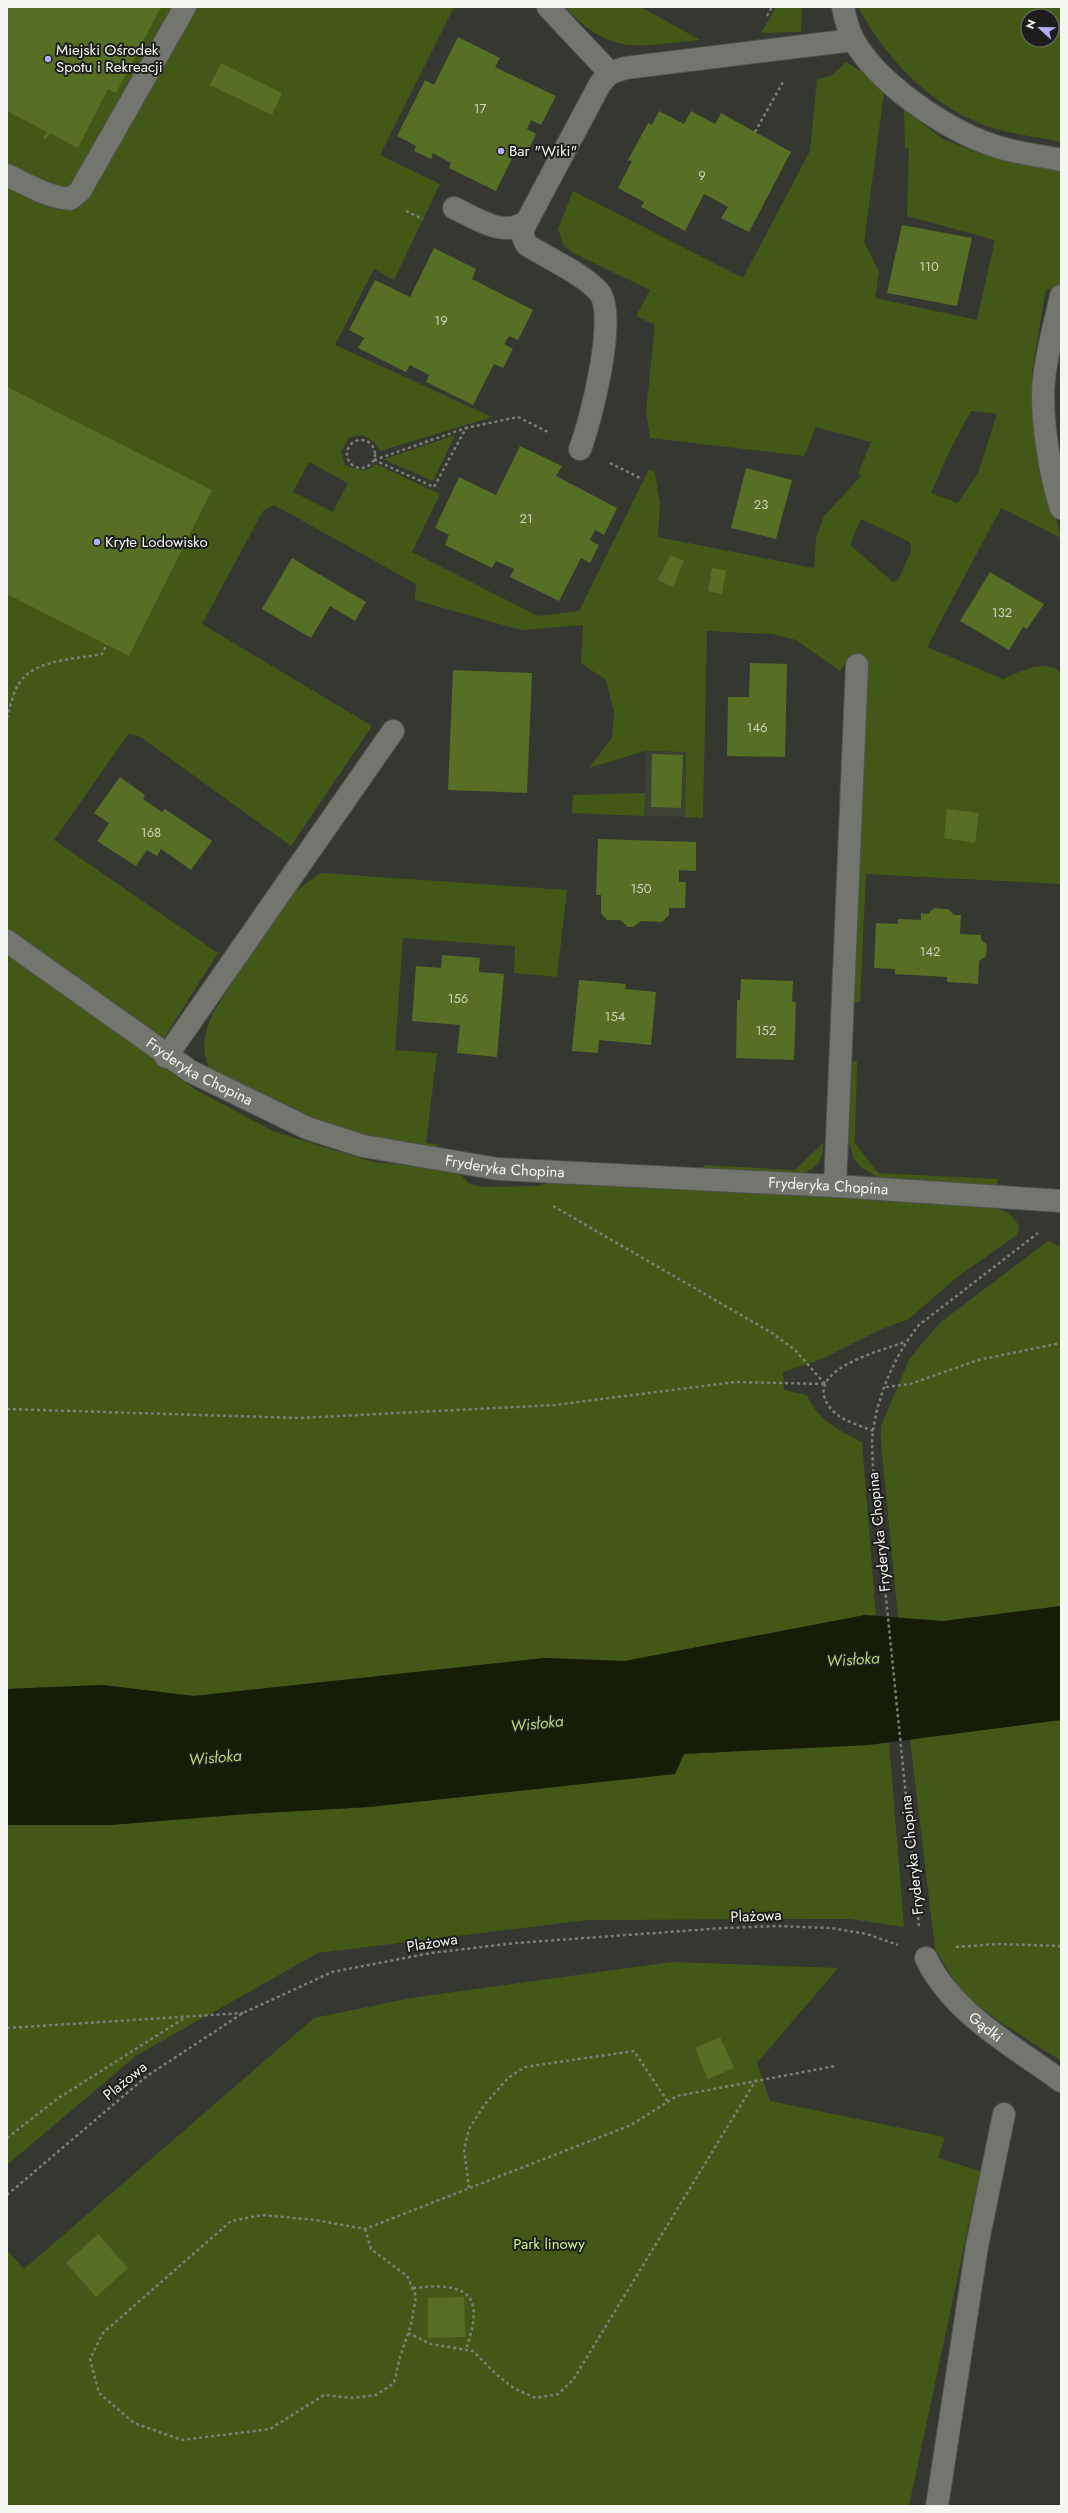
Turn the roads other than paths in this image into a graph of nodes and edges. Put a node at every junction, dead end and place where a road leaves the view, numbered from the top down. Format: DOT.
graph roads {
  1 [pos="185,7"];
  2 [pos="548,7"];
  3 [pos="843,7"];
  4 [pos="853,40"];
  5 [pos="610,73"];
  6 [pos="1061,160"];
  7 [pos="7,175"];
  8 [pos="454,208"];
  9 [pos="526,221"];
  10 [pos="1061,296"];
  11 [pos="580,449"];
  12 [pos="1061,508"];
  13 [pos="856,665"];
  14 [pos="393,731"];
  15 [pos="7,941"];
  16 [pos="166,1057"];
  17 [pos="835,1186"];
  18 [pos="1061,1201"];
  19 [pos="926,1958"];
  20 [pos="1061,2081"];
  21 [pos="1004,2114"];
  22 [pos="937,2506"];
  1 -- 7 [label="lane"];
  2 -- 5 [label="lane"];
  3 -- 4 [label="lane"];
  4 -- 5 [label="lane"];
  4 -- 6 [label="lane"];
  5 -- 9 [label="lane"];
  8 -- 9 [label="lane"];
  9 -- 11 [label="lane"];
  10 -- 12 [label="lane"];
  13 -- 17 [label="lane"];
  14 -- 16 [label="lane"];
  15 -- 16 [label="lane, Fryderyka Chopina"];
  16 -- 17 [label="lane, Fryderyka Chopina"];
  17 -- 18 [label="lane, Fryderyka Chopina"];
  19 -- 20 [label="lane, Gądki"];
  21 -- 22 [label="lane"];
}
